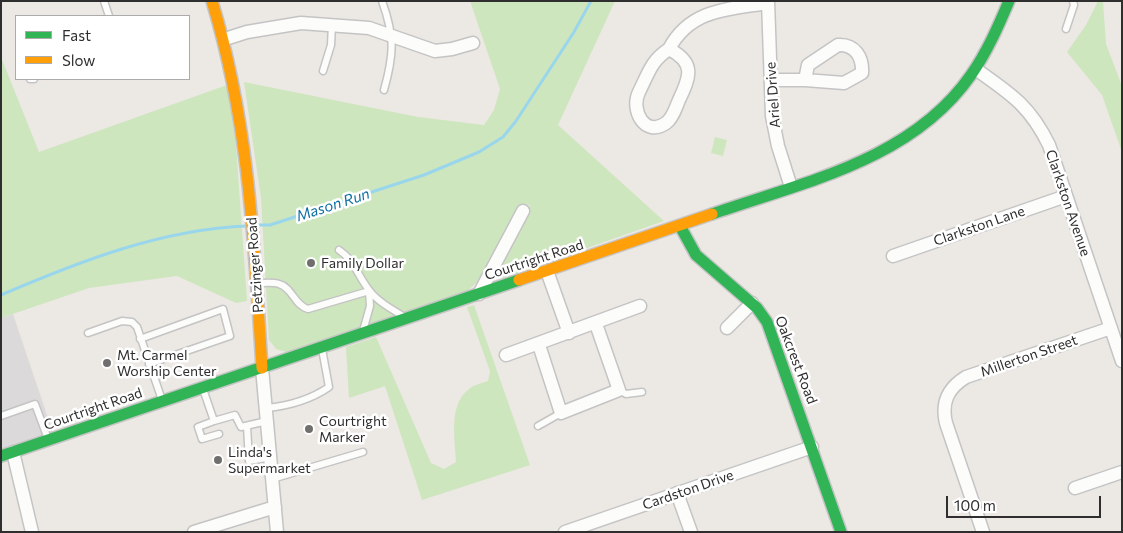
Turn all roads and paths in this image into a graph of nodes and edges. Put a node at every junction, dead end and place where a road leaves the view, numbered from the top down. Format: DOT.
graph roads {
  1 [pos="104,1"];
  2 [pos="212,1"];
  3 [pos="382,1"];
  4 [pos="1009,1"];
  5 [pos="1073,1"];
  6 [pos="768,2"];
  7 [pos="733,4"];
  8 [pos="109,15"];
  9 [pos="332,25"];
  10 [pos="1066,29"];
  11 [pos="392,35"];
  12 [pos="225,39"];
  13 [pos="473,43"];
  14 [pos="669,49"];
  15 [pos="977,70"];
  16 [pos="324,71"];
  17 [pos="771,80"];
  18 [pos="805,80"];
  19 [pos="384,90"];
  20 [pos="791,187"];
  21 [pos="1066,196"];
  22 [pos="523,211"];
  23 [pos="680,226"];
  24 [pos="339,250"];
  25 [pos="892,256"];
  26 [pos="547,272"];
  27 [pos="256,283"];
  28 [pos="369,290"];
  29 [pos="479,294"];
  30 [pos="752,303"];
  31 [pos="640,306"];
  32 [pos="408,319"];
  33 [pos="596,324"];
  34 [pos="727,328"];
  35 [pos="1111,328"];
  36 [pos="569,332"];
  37 [pos="88,333"];
  38 [pos="362,334"];
  39 [pos="140,339"];
  40 [pos="539,345"];
  41 [pos="322,348"];
  42 [pos="506,355"];
  43 [pos="1122,361"];
  44 [pos="149,364"];
  45 [pos="262,368"];
  46 [pos="203,388"];
  47 [pos="619,390"];
  48 [pos="642,392"];
  49 [pos="162,401"];
  50 [pos="561,413"];
  51 [pos="267,415"];
  52 [pos="1,416"];
  53 [pos="214,421"];
  54 [pos="247,426"];
  55 [pos="538,426"];
  56 [pos="219,434"];
  57 [pos="48,440"];
  58 [pos="812,447"];
  59 [pos="363,452"];
  60 [pos="7,454"];
  61 [pos="270,457"];
  62 [pos="1122,472"];
  63 [pos="272,479"];
  64 [pos="1075,488"];
  65 [pos="677,494"];
  66 [pos="275,507"];
  67 [pos="32,532"];
  68 [pos="194,532"];
  69 [pos="277,532"];
  70 [pos="565,532"];
  71 [pos="691,532"];
  72 [pos="840,532"];
  73 [pos="983,532"];
  1 -- 8 [label="lane"];
  2 -- 12 [label="street, Petzinger Road"];
  3 -- 11 [label="lane"];
  4 -- 15 [label="street, Courtright Road"];
  5 -- 10 [label="lane"];
  6 -- 7 [label="street"];
  6 -- 17 [label="street, Ariel Drive"];
  7 -- 14 [label="street"];
  9 -- 11 [label="street"];
  9 -- 12 [label="street"];
  9 -- 16 [label="lane"];
  11 -- 13 [label="street"];
  11 -- 19 [label="lane"];
  12 -- 27 [label="street, Petzinger Road"];
  14 -- 14 [label="street"];
  15 -- 20 [label="street, Courtright Road"];
  15 -- 21 [label="street, Clarkston Avenue"];
  17 -- 18 [label="street"];
  17 -- 20 [label="street, Ariel Drive"];
  20 -- 23 [label="street, Courtright Road"];
  21 -- 25 [label="street, Clarkston Lane"];
  21 -- 35 [label="street, Clarkston Avenue"];
  22 -- 29 [label="street"];
  23 -- 26 [label="street, Courtright Road"];
  23 -- 30 [label="street, Oakcrest Road"];
  24 -- 28 [label="lane"];
  26 -- 29 [label="street, Courtright Road"];
  26 -- 36 [label="street"];
  27 -- 28 [label="lane"];
  27 -- 45 [label="street, Petzinger Road"];
  28 -- 32 [label="lane"];
  28 -- 38 [label="lane"];
  29 -- 32 [label="street, Courtright Road"];
  30 -- 34 [label="street"];
  30 -- 58 [label="street, Oakcrest Road"];
  31 -- 33 [label="street"];
  32 -- 38 [label="street, Courtright Road"];
  33 -- 36 [label="street"];
  33 -- 47 [label="street"];
  35 -- 43 [label="street, Clarkston Avenue"];
  35 -- 73 [label="street, Millerton Street"];
  36 -- 40 [label="street"];
  37 -- 39 [label="lane"];
  38 -- 41 [label="street, Courtright Road"];
  39 -- 44 [label="lane"];
  39 -- 44 [label="lane"];
  40 -- 42 [label="street"];
  40 -- 50 [label="street"];
  41 -- 45 [label="street, Courtright Road"];
  41 -- 51 [label="lane"];
  44 -- 49 [label="lane"];
  45 -- 46 [label="street, Courtright Road"];
  45 -- 51 [label="street, Petzinger Road"];
  46 -- 49 [label="street, Courtright Road"];
  46 -- 53 [label="lane"];
  47 -- 48 [label="lane"];
  47 -- 50 [label="street"];
  49 -- 57 [label="street, Courtright Road"];
  50 -- 55 [label="lane"];
  51 -- 54 [label="lane"];
  51 -- 61 [label="street, Petzinger Road"];
  52 -- 57 [label="lane"];
  53 -- 54 [label="lane"];
  53 -- 56 [label="lane"];
  54 -- 61 [label="lane"];
  57 -- 60 [label="street, Courtright Road"];
  58 -- 65 [label="street, Cardston Drive"];
  58 -- 72 [label="street, Oakcrest Road"];
  59 -- 63 [label="lane"];
  60 -- 67 [label="street"];
  61 -- 63 [label="street, Petzinger Road"];
  62 -- 64 [label="street"];
  63 -- 66 [label="street, Petzinger Road"];
  65 -- 70 [label="street, Cardston Drive"];
  65 -- 71 [label="street"];
  66 -- 68 [label="street"];
  66 -- 69 [label="street, Petzinger Road"];
}
